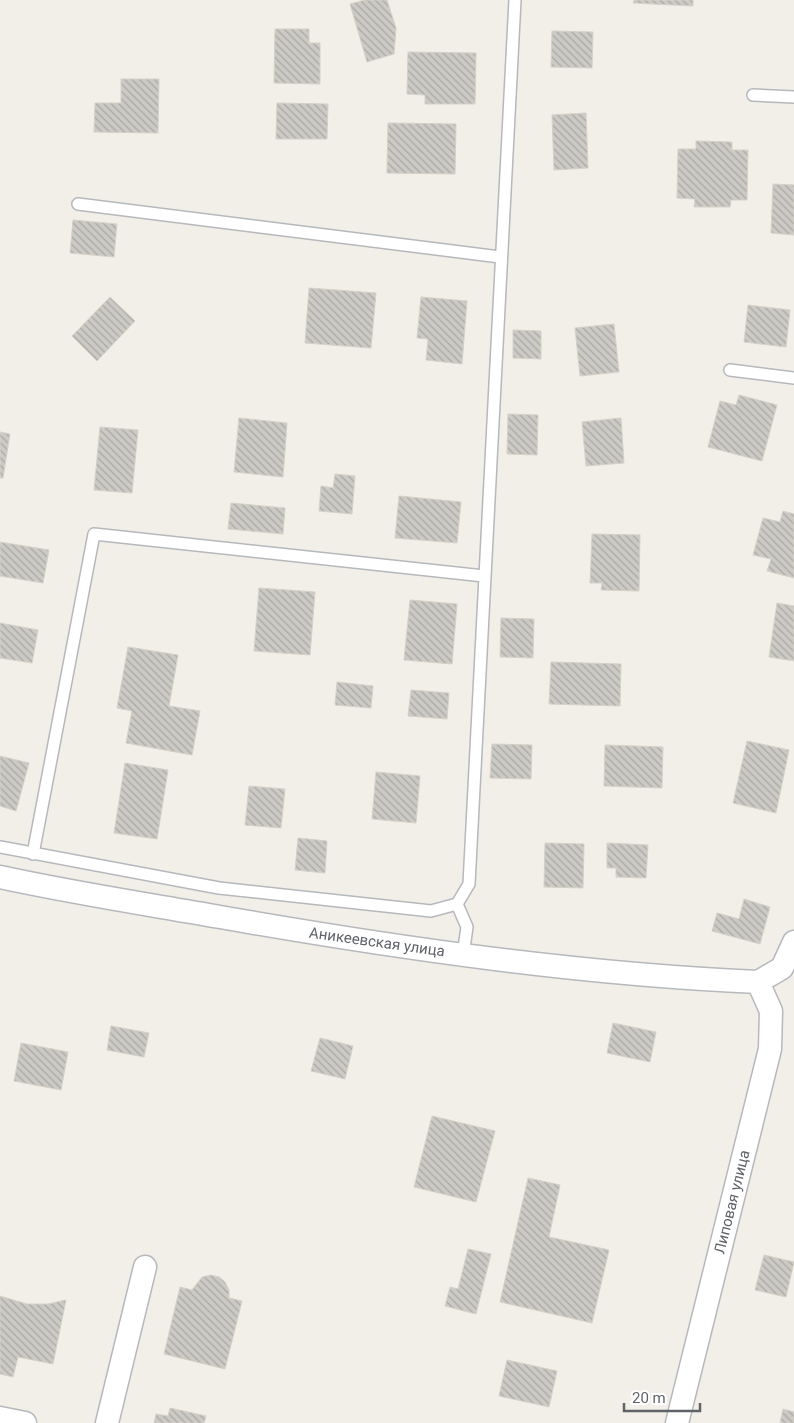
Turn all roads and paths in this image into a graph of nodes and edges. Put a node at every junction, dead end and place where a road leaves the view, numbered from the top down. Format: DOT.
graph roads {
  1 [pos="516,0"];
  2 [pos="753,95"];
  3 [pos="794,96"];
  4 [pos="78,204"];
  5 [pos="500,257"];
  6 [pos="730,370"];
  7 [pos="794,378"];
  8 [pos="484,576"];
  9 [pos="0,847"];
  10 [pos="34,854"];
  11 [pos="0,878"];
  12 [pos="457,904"];
  13 [pos="794,942"];
  14 [pos="463,955"];
  15 [pos="788,970"];
  16 [pos="758,982"];
  17 [pos="144,1267"];
  18 [pos="0,1418"];
  19 [pos="25,1423"];
  20 [pos="107,1423"];
  21 [pos="677,1423"];
  1 -- 5 [label="lane"];
  2 -- 3 [label="lane"];
  4 -- 5 [label="lane"];
  5 -- 8 [label="lane"];
  6 -- 7 [label="lane"];
  8 -- 10 [label="lane"];
  8 -- 12 [label="lane"];
  9 -- 10 [label="lane"];
  10 -- 12 [label="lane"];
  11 -- 14 [label="street, Аникеевская улица"];
  12 -- 14 [label="lane"];
  13 -- 15 [label="street"];
  14 -- 16 [label="street, Аникеевская улица"];
  15 -- 16 [label="street"];
  16 -- 21 [label="street, Липовая улица"];
  17 -- 20 [label="street"];
  18 -- 19 [label="street"];
}
